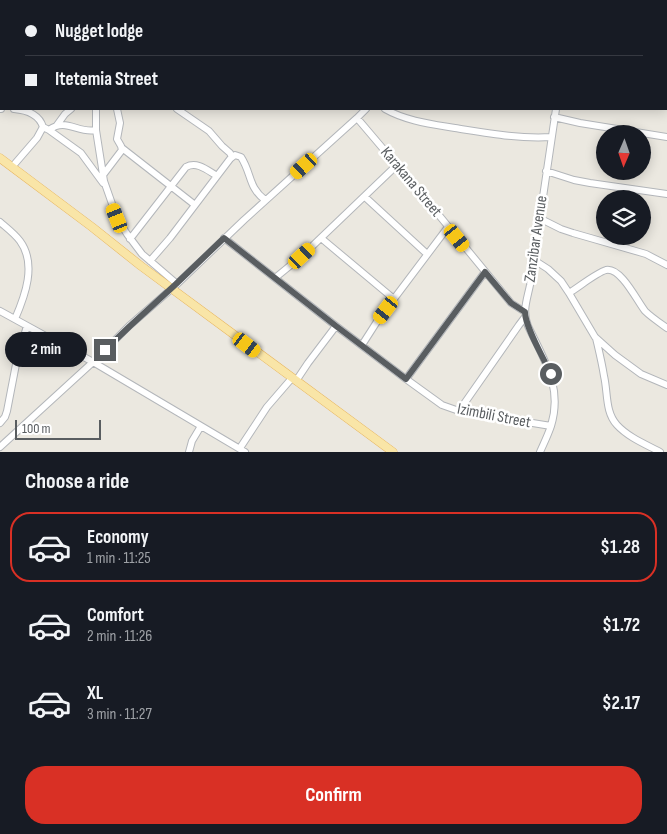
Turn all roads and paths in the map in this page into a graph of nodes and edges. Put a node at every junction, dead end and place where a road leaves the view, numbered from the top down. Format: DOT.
graph roads {
  1 [pos="70,110"];
  2 [pos="96,110"];
  3 [pos="116,110"];
  4 [pos="178,110"];
  5 [pos="365,110"];
  6 [pos="388,110"];
  7 [pos="556,110"];
  8 [pos="30,111"];
  9 [pos="554,117"];
  10 [pos="357,118"];
  11 [pos="57,125"];
  12 [pos="42,127"];
  13 [pos="49,130"];
  14 [pos="96,130"];
  15 [pos="551,137"];
  16 [pos="667,137"];
  17 [pos="122,148"];
  18 [pos="232,157"];
  19 [pos="0,158"];
  20 [pos="397,165"];
  21 [pos="12,167"];
  22 [pos="546,171"];
  23 [pos="103,175"];
  24 [pos="217,176"];
  25 [pos="105,186"];
  26 [pos="171,187"];
  27 [pos="667,194"];
  28 [pos="365,197"];
  29 [pos="265,200"];
  30 [pos="195,205"];
  31 [pos="539,218"];
  32 [pos="0,222"];
  33 [pos="448,227"];
  34 [pos="224,238"];
  35 [pos="321,238"];
  36 [pos="130,239"];
  37 [pos="427,254"];
  38 [pos="150,260"];
  39 [pos="534,260"];
  40 [pos="667,265"];
  41 [pos="485,272"];
  42 [pos="276,278"];
  43 [pos="174,287"];
  44 [pos="569,293"];
  45 [pos="394,299"];
  46 [pos="0,311"];
  47 [pos="525,315"];
  48 [pos="15,319"];
  49 [pos="27,326"];
  50 [pos="336,326"];
  51 [pos="667,328"];
  52 [pos="595,337"];
  53 [pos="362,345"];
  54 [pos="93,362"];
  55 [pos="406,379"];
  56 [pos="294,380"];
  57 [pos="667,385"];
  58 [pos="459,411"];
  59 [pos="0,423"];
  60 [pos="201,426"];
  61 [pos="551,426"];
  62 [pos="0,447"];
  63 [pos="243,450"];
  64 [pos="189,452"];
  65 [pos="393,452"];
  66 [pos="540,452"];
  67 [pos="660,452"];
  1 -- 11 [label="street"];
  2 -- 14 [label="street"];
  3 -- 17 [label="street"];
  4 -- 18 [label="street"];
  5 -- 10 [label="street"];
  6 -- 15 [label="street"];
  7 -- 9 [label="street, Zanzibar Avenue"];
  8 -- 12 [label="street"];
  9 -- 15 [label="street, Zanzibar Avenue"];
  9 -- 16 [label="street"];
  10 -- 20 [label="street, Karakana Street"];
  10 -- 29 [label="street"];
  11 -- 13 [label="street"];
  11 -- 14 [label="street"];
  12 -- 13 [label="street"];
  12 -- 21 [label="street"];
  13 -- 25 [label="street"];
  14 -- 23 [label="street"];
  15 -- 22 [label="street, Zanzibar Avenue"];
  17 -- 23 [label="street"];
  17 -- 26 [label="street"];
  18 -- 24 [label="street"];
  18 -- 29 [label="street"];
  19 -- 21 [label="main road"];
  20 -- 28 [label="street"];
  20 -- 33 [label="street, Karakana Street"];
  21 -- 43 [label="main road"];
  22 -- 27 [label="street"];
  22 -- 31 [label="street, Zanzibar Avenue"];
  23 -- 25 [label="street"];
  24 -- 26 [label="street"];
  24 -- 30 [label="street"];
  25 -- 36 [label="street"];
  26 -- 30 [label="street"];
  26 -- 36 [label="street"];
  28 -- 35 [label="street"];
  28 -- 37 [label="street"];
  29 -- 34 [label="street"];
  30 -- 38 [label="street"];
  31 -- 39 [label="street, Zanzibar Avenue"];
  31 -- 40 [label="street"];
  32 -- 48 [label="street"];
  33 -- 37 [label="street"];
  33 -- 41 [label="street, Karakana Street"];
  34 -- 42 [label="street, Izimbili Street"];
  34 -- 43 [label="street"];
  35 -- 42 [label="street"];
  35 -- 45 [label="street"];
  36 -- 38 [label="street"];
  37 -- 45 [label="street"];
  38 -- 43 [label="street"];
  39 -- 44 [label="street"];
  39 -- 47 [label="street, Zanzibar Avenue"];
  41 -- 47 [label="street, Karakana Street"];
  41 -- 55 [label="street"];
  42 -- 50 [label="street, Izimbili Street"];
  43 -- 54 [label="street"];
  43 -- 56 [label="main road"];
  44 -- 51 [label="street"];
  44 -- 52 [label="street"];
  45 -- 53 [label="street"];
  46 -- 48 [label="street"];
  47 -- 58 [label="street"];
  47 -- 61 [label="street"];
  48 -- 49 [label="street"];
  49 -- 54 [label="street"];
  49 -- 59 [label="street"];
  50 -- 53 [label="street, Izimbili Street"];
  50 -- 56 [label="street"];
  52 -- 57 [label="street"];
  52 -- 67 [label="street"];
  53 -- 55 [label="street, Izimbili Street"];
  54 -- 60 [label="street"];
  54 -- 62 [label="street"];
  55 -- 58 [label="street, Izimbili Street"];
  56 -- 63 [label="street"];
  56 -- 65 [label="main road"];
  58 -- 61 [label="street, Izimbili Street"];
  60 -- 63 [label="street"];
  60 -- 64 [label="street"];
  61 -- 66 [label="street"];
}
